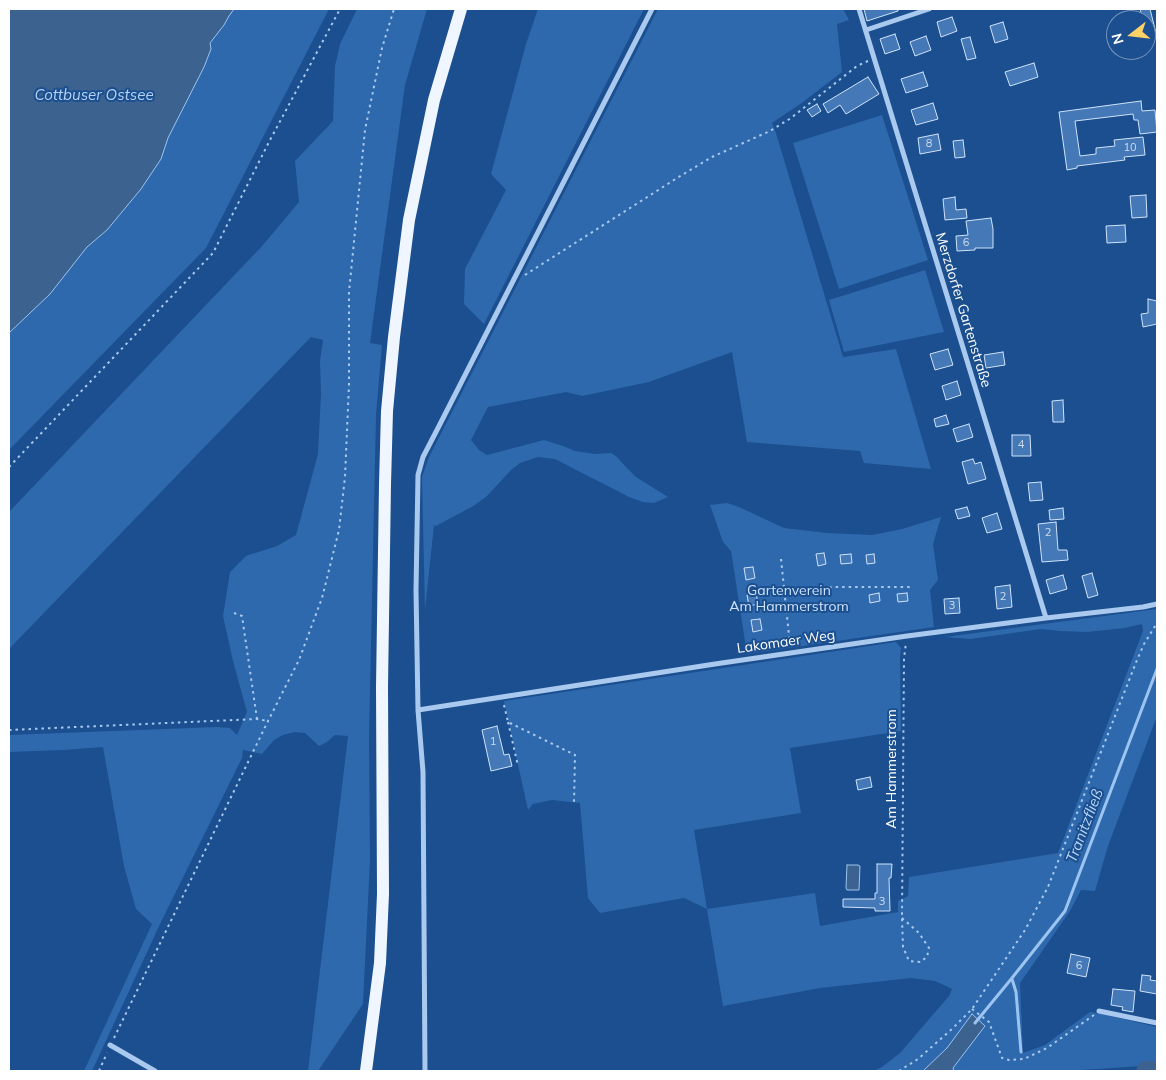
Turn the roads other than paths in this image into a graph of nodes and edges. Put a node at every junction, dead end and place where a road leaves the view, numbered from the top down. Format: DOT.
graph roads {
  1 [pos="461,9"];
  2 [pos="652,9"];
  3 [pos="860,9"];
  4 [pos="930,9"];
  5 [pos="866,30"];
  6 [pos="1157,604"];
  7 [pos="1046,618"];
  8 [pos="418,710"];
  9 [pos="1099,1011"];
  10 [pos="1157,1023"];
  11 [pos="110,1045"];
  12 [pos="155,1071"];
  13 [pos="366,1071"];
  14 [pos="426,1071"];
  1 -- 13 [label="main road"];
  2 -- 8 [label="street"];
  3 -- 5 [label="street, Merzdorfer Gartenstraße"];
  4 -- 5 [label="street"];
  5 -- 7 [label="street, Merzdorfer Gartenstraße"];
  6 -- 7 [label="street, Lakomaer Weg"];
  7 -- 8 [label="street, Lakomaer Weg"];
  8 -- 14 [label="street"];
  9 -- 10 [label="street"];
  11 -- 12 [label="street"];
}
